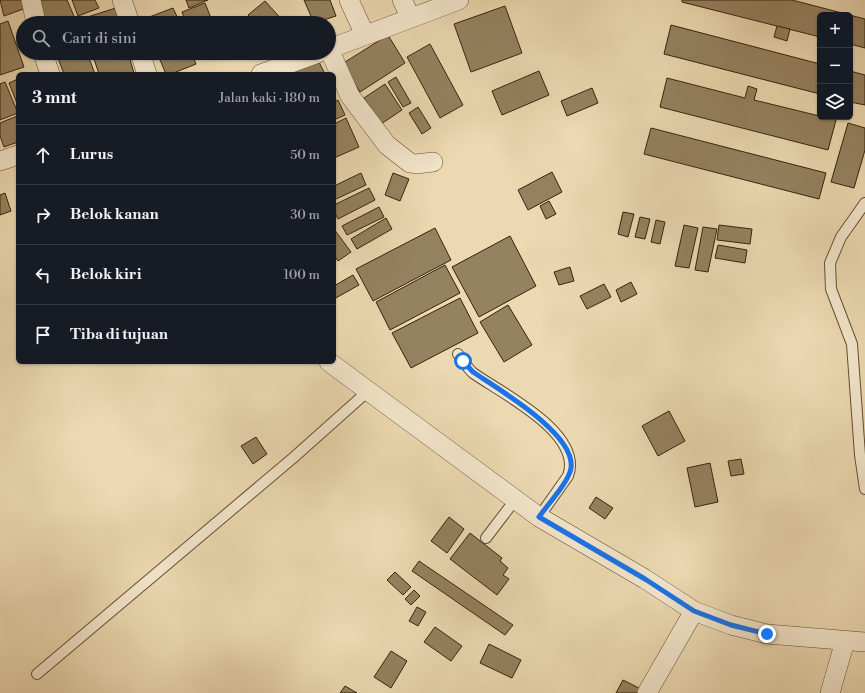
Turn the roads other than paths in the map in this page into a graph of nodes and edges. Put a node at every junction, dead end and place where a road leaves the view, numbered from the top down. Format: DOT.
graph roads {
  1 [pos="31,0"];
  2 [pos="122,0"];
  3 [pos="349,0"];
  4 [pos="402,0"];
  5 [pos="460,0"];
  6 [pos="34,16"];
  7 [pos="128,16"];
  8 [pos="411,18"];
  9 [pos="365,35"];
  10 [pos="336,46"];
  11 [pos="45,60"];
  12 [pos="142,60"];
  13 [pos="299,60"];
  14 [pos="334,60"];
  15 [pos="49,72"];
  16 [pos="146,72"];
  17 [pos="266,72"];
  18 [pos="16,156"];
  19 [pos="0,161"];
  20 [pos="433,162"];
  21 [pos="865,203"];
  22 [pos="458,354"];
  23 [pos="332,364"];
  24 [pos="367,392"];
  25 [pos="865,489"];
  26 [pos="515,500"];
  27 [pos="539,517"];
  28 [pos="486,538"];
  29 [pos="694,611"];
  30 [pos="845,641"];
  31 [pos="865,642"];
  32 [pos="37,674"];
  33 [pos="647,693"];
  34 [pos="830,693"];
  1 -- 6 [label="street"];
  2 -- 7 [label="street"];
  3 -- 9 [label="street"];
  4 -- 8 [label="street"];
  5 -- 8 [label="street"];
  8 -- 9 [label="street"];
  9 -- 10 [label="street"];
  11 -- 15 [label="street"];
  12 -- 16 [label="street"];
  13 -- 17 [label="street"];
  14 -- 20 [label="street"];
  18 -- 19 [label="street"];
  21 -- 25 [label="lane"];
  22 -- 27 [label="lane"];
  23 -- 24 [label="street"];
  24 -- 26 [label="street"];
  24 -- 32 [label="lane"];
  26 -- 27 [label="street"];
  26 -- 28 [label="lane"];
  27 -- 29 [label="street"];
  29 -- 30 [label="street"];
  29 -- 33 [label="street"];
  30 -- 31 [label="street"];
  30 -- 34 [label="street"];
}
